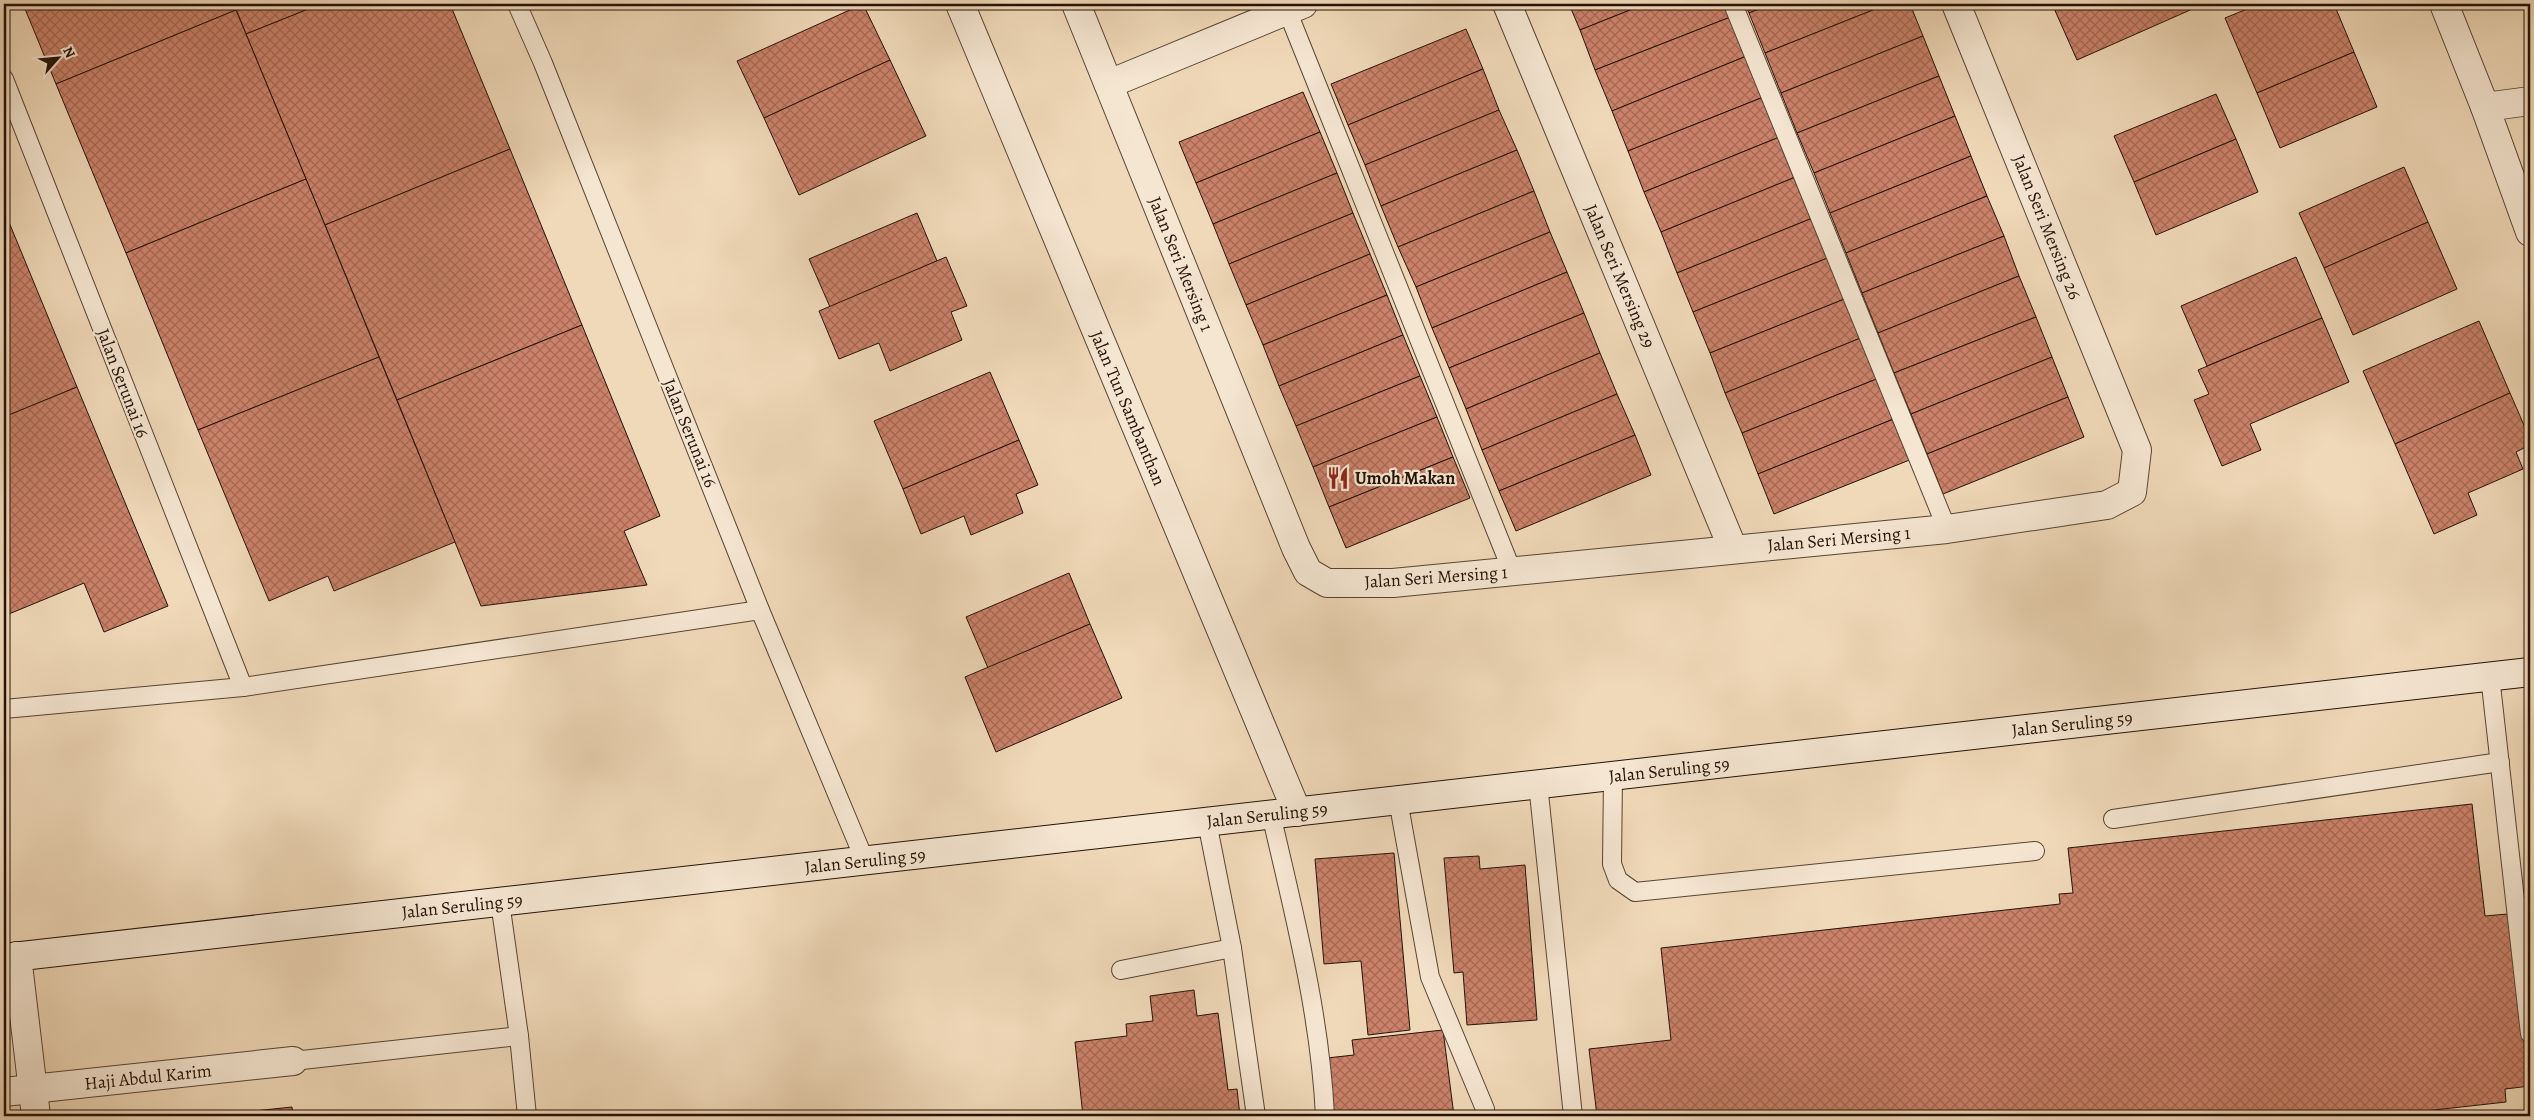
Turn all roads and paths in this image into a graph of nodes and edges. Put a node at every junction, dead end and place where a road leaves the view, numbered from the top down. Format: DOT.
graph roads {
  1 [pos="517,4"];
  2 [pos="960,4"];
  3 [pos="1076,4"];
  4 [pos="1506,4"];
  5 [pos="1733,4"];
  6 [pos="1956,4"];
  7 [pos="2444,4"];
  8 [pos="1295,7"];
  9 [pos="4,79"];
  10 [pos="1109,84"];
  11 [pos="2530,101"];
  12 [pos="2485,106"];
  13 [pos="2530,232"];
  14 [pos="2137,450"];
  15 [pos="1947,529"];
  16 [pos="1733,549"];
  17 [pos="1512,571"];
  18 [pos="760,610"];
  19 [pos="2530,672"];
  20 [pos="2490,676"];
  21 [pos="243,687"];
  22 [pos="4,709"];
  23 [pos="2500,762"];
  24 [pos="1613,776"];
  25 [pos="1538,784"];
  26 [pos="1398,800"];
  27 [pos="1284,813"];
  28 [pos="2113,819"];
  29 [pos="1207,822"];
  30 [pos="2035,851"];
  31 [pos="865,861"];
  32 [pos="500,902"];
  33 [pos="1232,948"];
  34 [pos="10,957"];
  35 [pos="1121,970"];
  36 [pos="2530,1034"];
  37 [pos="519,1036"];
  38 [pos="292,1061"];
  39 [pos="33,1089"];
  40 [pos="4,1092"];
  41 [pos="36,1116"];
  42 [pos="527,1116"];
  43 [pos="1256,1116"];
  44 [pos="1325,1116"];
  45 [pos="1485,1116"];
  46 [pos="1573,1116"];
  1 -- 18 [label="lane, Jalan Serunai 16"];
  2 -- 27 [label="street, Jalan Tun Sambanthan"];
  3 -- 10 [label="street, Jalan Seri Mersing 1"];
  4 -- 16 [label="street, Jalan Seri Mersing 29"];
  5 -- 15 [label="lane"];
  6 -- 14 [label="street, Jalan Seri Mersing 26"];
  7 -- 12 [label="street"];
  8 -- 10 [label="street"];
  8 -- 17 [label="lane"];
  9 -- 21 [label="lane, Jalan Serunai 16"];
  10 -- 17 [label="street, Jalan Seri Mersing 1"];
  11 -- 12 [label="street"];
  12 -- 13 [label="street"];
  14 -- 15 [label="street, Jalan Seri Mersing 1"];
  15 -- 16 [label="street, Jalan Seri Mersing 1"];
  16 -- 17 [label="street, Jalan Seri Mersing 1"];
  18 -- 21 [label="lane"];
  18 -- 31 [label="lane, Jalan Serunai 16"];
  19 -- 20 [label="street, Jalan Seruling 59"];
  20 -- 23 [label="lane"];
  20 -- 24 [label="street, Jalan Seruling 59"];
  21 -- 22 [label="lane"];
  23 -- 28 [label="lane"];
  23 -- 36 [label="lane"];
  24 -- 25 [label="street, Jalan Seruling 59"];
  24 -- 30 [label="lane"];
  25 -- 26 [label="street, Jalan Seruling 59"];
  25 -- 46 [label="lane"];
  26 -- 27 [label="street, Jalan Seruling 59"];
  26 -- 45 [label="lane"];
  27 -- 29 [label="street, Jalan Seruling 59"];
  27 -- 44 [label="lane"];
  29 -- 31 [label="street, Jalan Seruling 59"];
  29 -- 33 [label="lane"];
  31 -- 32 [label="street, Jalan Seruling 59"];
  32 -- 34 [label="street, Jalan Seruling 59"];
  32 -- 37 [label="lane"];
  33 -- 35 [label="lane"];
  33 -- 43 [label="lane"];
  34 -- 39 [label="street"];
  37 -- 38 [label="lane"];
  37 -- 42 [label="lane"];
  38 -- 39 [label="street, Haji Abdul Karim"];
  39 -- 40 [label="street, Haji Abdul Karim"];
  39 -- 41 [label="street"];
}
